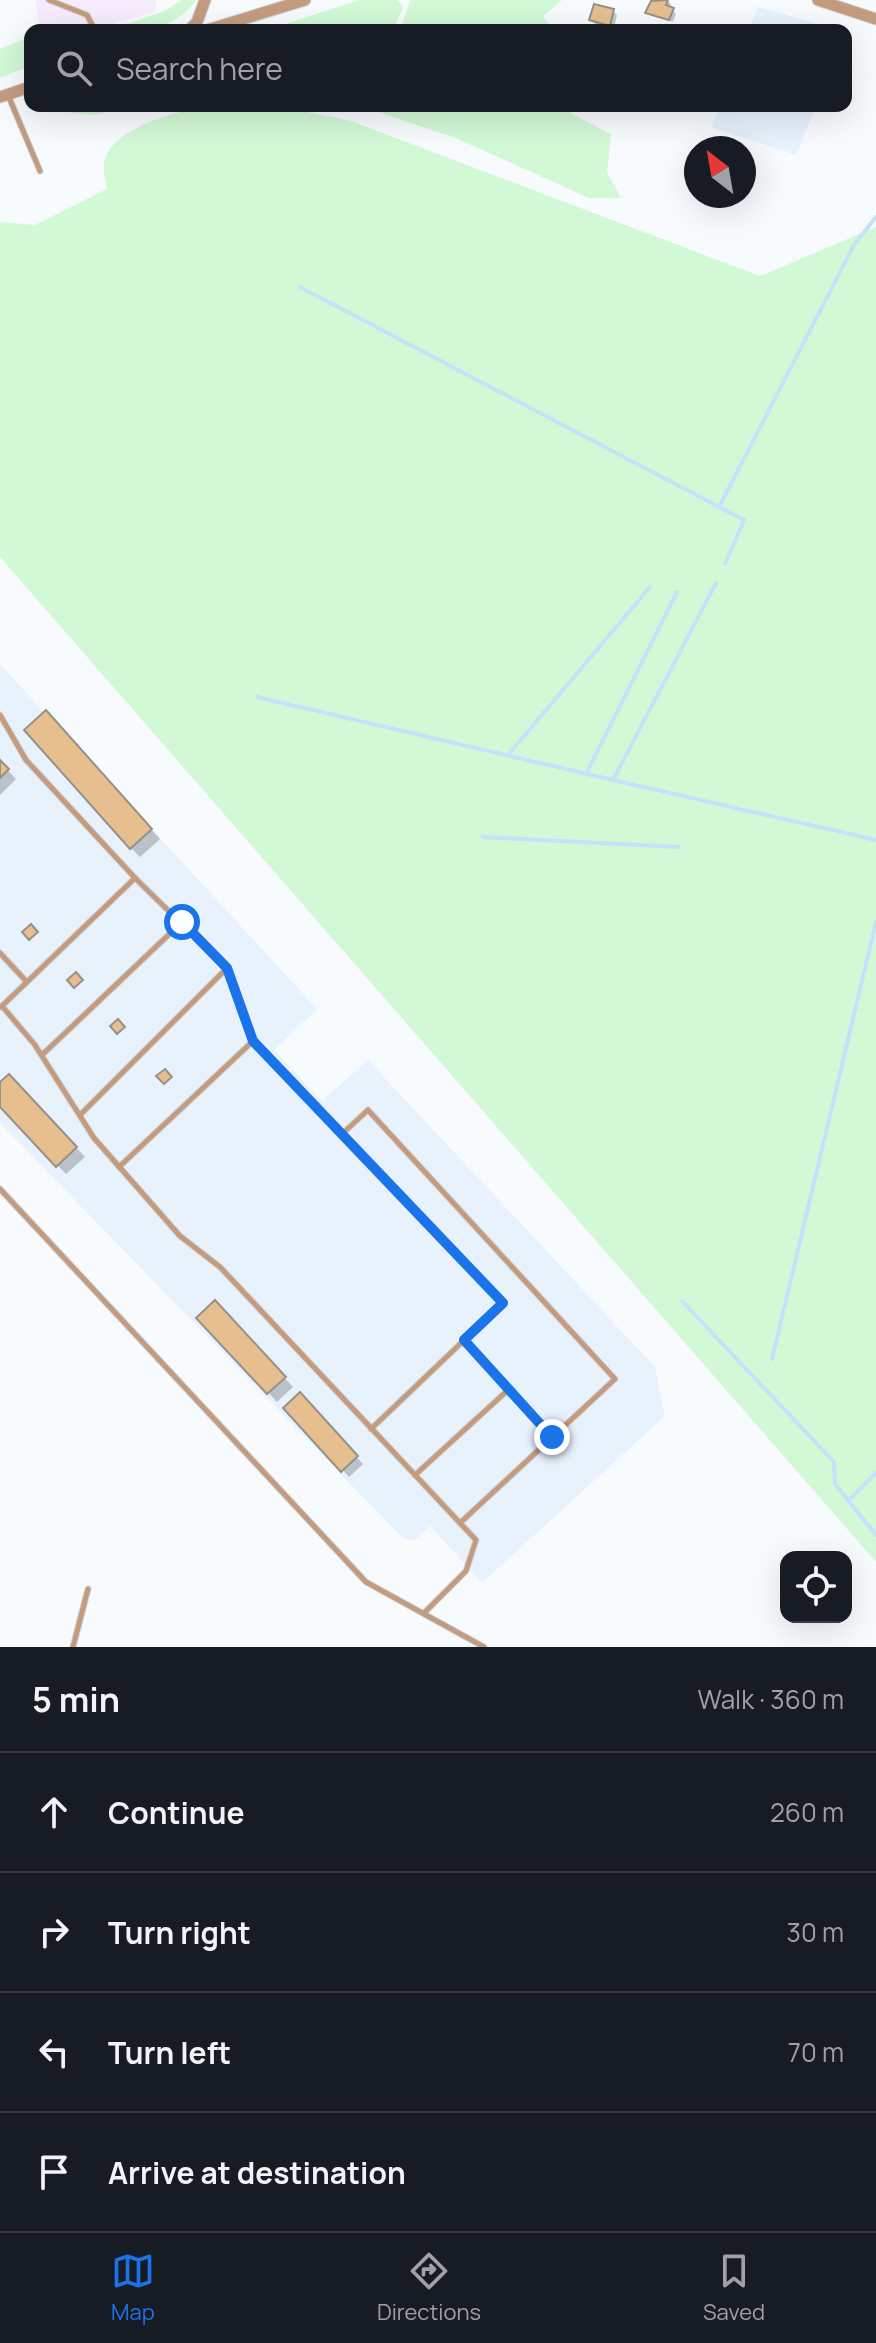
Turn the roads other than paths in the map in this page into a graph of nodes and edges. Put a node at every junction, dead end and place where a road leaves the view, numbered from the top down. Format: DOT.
graph roads {
  1 [pos="49,0"];
  2 [pos="205,0"];
  3 [pos="305,0"];
  4 [pos="818,0"];
  5 [pos="876,19"];
  6 [pos="92,24"];
  7 [pos="195,24"];
  8 [pos="227,24"];
  9 [pos="24,89"];
  10 [pos="4,96"];
  11 [pos="40,171"];
  12 [pos="0,715"];
  13 [pos="135,878"];
  14 [pos="182,922"];
  15 [pos="0,953"];
  16 [pos="227,968"];
  17 [pos="27,982"];
  18 [pos="1,1007"];
  19 [pos="253,1041"];
  20 [pos="42,1055"];
  21 [pos="80,1115"];
  22 [pos="342,1134"];
  23 [pos="119,1167"];
  24 [pos="0,1189"];
  25 [pos="464,1340"];
  26 [pos="509,1389"];
  27 [pos="371,1429"];
  28 [pos="552,1437"];
  29 [pos="415,1475"];
  30 [pos="460,1523"];
  31 [pos="88,1589"];
  32 [pos="424,1613"];
  33 [pos="73,1647"];
  34 [pos="484,1647"];
  1 -- 6 [label="lane"];
  2 -- 7 [label="street"];
  3 -- 8 [label="street"];
  4 -- 5 [label="street"];
  9 -- 10 [label="street"];
  10 -- 11 [label="lane"];
  12 -- 13 [label="lane"];
  13 -- 14 [label="lane"];
  13 -- 17 [label="lane"];
  14 -- 16 [label="lane"];
  14 -- 20 [label="lane"];
  15 -- 17 [label="lane"];
  16 -- 19 [label="lane"];
  16 -- 21 [label="lane"];
  17 -- 18 [label="lane"];
  18 -- 20 [label="lane"];
  19 -- 22 [label="lane"];
  19 -- 23 [label="lane"];
  20 -- 21 [label="lane"];
  21 -- 23 [label="lane"];
  22 -- 25 [label="lane"];
  22 -- 28 [label="lane"];
  23 -- 27 [label="lane"];
  24 -- 32 [label="lane"];
  25 -- 26 [label="lane"];
  25 -- 27 [label="lane"];
  26 -- 28 [label="lane"];
  26 -- 29 [label="lane"];
  27 -- 29 [label="lane"];
  28 -- 30 [label="lane"];
  29 -- 30 [label="lane"];
  30 -- 32 [label="lane"];
  31 -- 33 [label="lane"];
  32 -- 34 [label="lane"];
}
